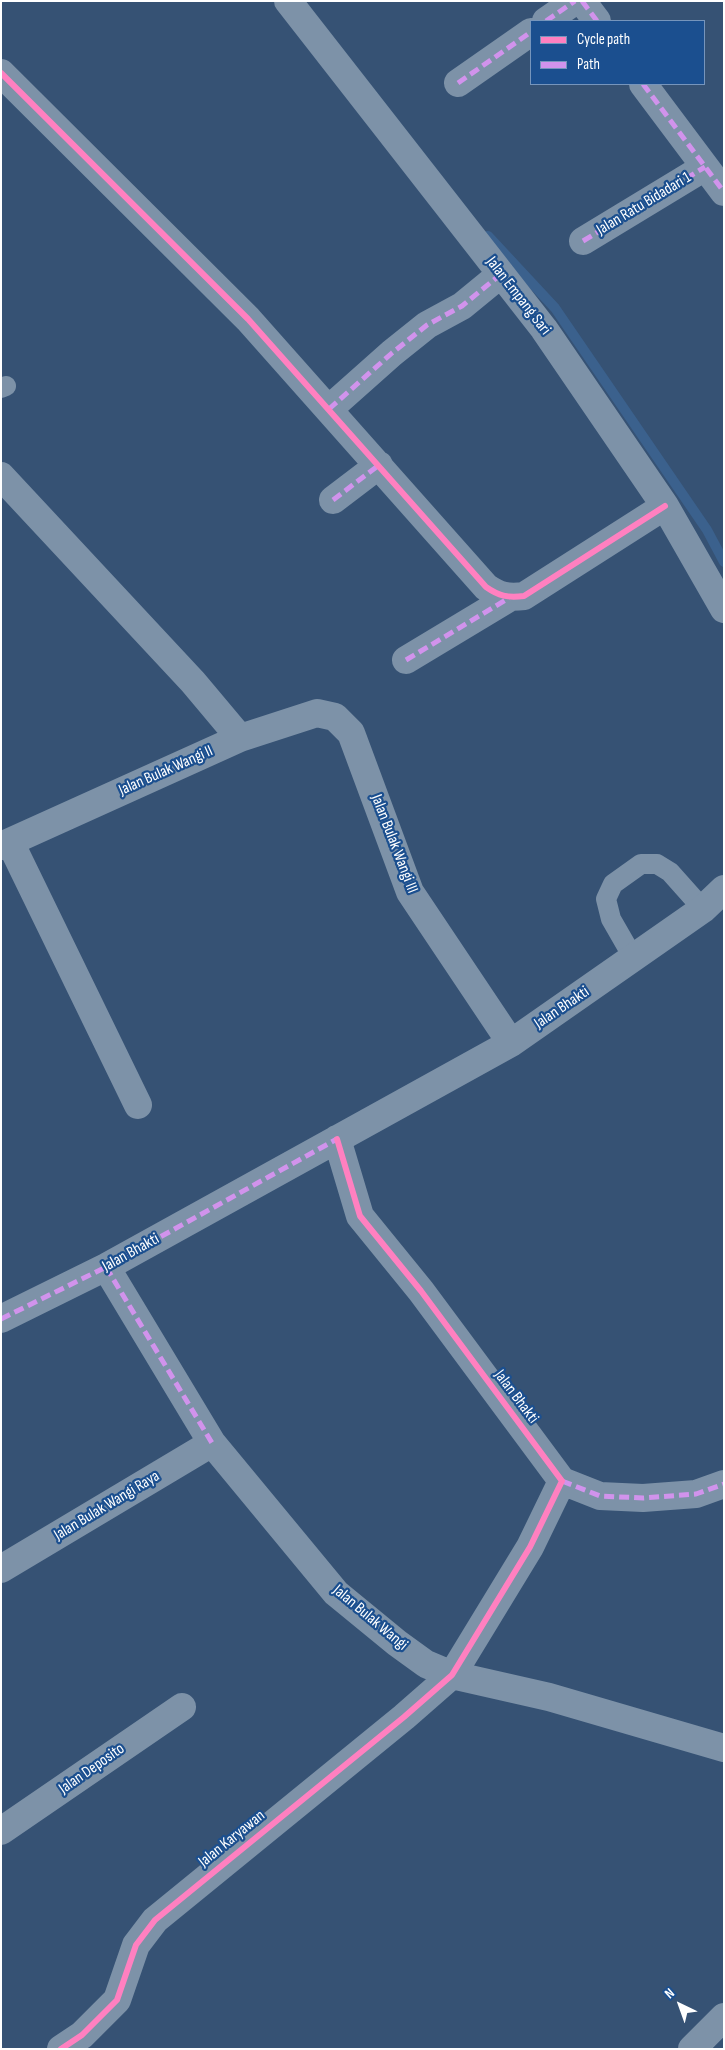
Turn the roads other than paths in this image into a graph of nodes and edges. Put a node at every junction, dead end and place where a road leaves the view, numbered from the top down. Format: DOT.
graph roads {
  1 [pos="288,1"];
  2 [pos="574,1"];
  3 [pos="582,1"];
  4 [pos="547,20"];
  5 [pos="596,20"];
  6 [pos="530,33"];
  7 [pos="1,73"];
  8 [pos="458,83"];
  9 [pos="644,85"];
  10 [pos="705,167"];
  11 [pos="724,192"];
  12 [pos="583,241"];
  13 [pos="501,274"];
  14 [pos="329,409"];
  15 [pos="379,465"];
  16 [pos="1,476"];
  17 [pos="332,500"];
  18 [pos="665,506"];
  19 [pos="509,598"];
  20 [pos="724,609"];
  21 [pos="406,660"];
  22 [pos="335,717"];
  23 [pos="240,738"];
  24 [pos="6,844"];
  25 [pos="724,889"];
  26 [pos="703,910"];
  27 [pos="634,959"];
  28 [pos="511,1043"];
  29 [pos="138,1105"];
  30 [pos="337,1139"];
  31 [pos="106,1267"];
  32 [pos="1,1319"];
  33 [pos="212,1443"];
  34 [pos="562,1481"];
  35 [pos="724,1484"];
  36 [pos="1,1569"];
  37 [pos="452,1675"];
  38 [pos="182,1707"];
  39 [pos="724,1748"];
  40 [pos="1,1831"];
  41 [pos="724,2018"];
  42 [pos="61,2049"];
  43 [pos="692,2049"];
  1 -- 13 [label="street, Jalan Empang Sari"];
  2 -- 4 [label="street"];
  3 -- 5 [label="street"];
  6 -- 8 [label="street"];
  7 -- 14 [label="street"];
  9 -- 10 [label="street"];
  10 -- 11 [label="street"];
  10 -- 12 [label="street, Jalan Ratu Bidadari 1"];
  13 -- 14 [label="street"];
  13 -- 18 [label="street, Jalan Empang Sari"];
  14 -- 15 [label="street"];
  15 -- 17 [label="street"];
  15 -- 19 [label="street"];
  16 -- 23 [label="street"];
  18 -- 19 [label="street"];
  18 -- 20 [label="street, Jalan Empang Sari"];
  19 -- 21 [label="street"];
  22 -- 23 [label="street, Jalan Bulak Wangi II"];
  22 -- 28 [label="street, Jalan Bulak Wangi III"];
  23 -- 24 [label="street, Jalan Bulak Wangi II"];
  24 -- 29 [label="street"];
  25 -- 26 [label="street, Jalan Bhakti"];
  26 -- 27 [label="street, Jalan Bhakti"];
  26 -- 27 [label="lane"];
  27 -- 28 [label="street, Jalan Bhakti"];
  28 -- 30 [label="street, Jalan Bhakti"];
  30 -- 31 [label="street, Jalan Bhakti"];
  30 -- 34 [label="street, Jalan Bhakti"];
  31 -- 32 [label="street, Jalan Bhakti"];
  31 -- 33 [label="street, Jalan Bulak Wangi"];
  33 -- 36 [label="street, Jalan Bulak Wangi Raya"];
  33 -- 37 [label="street, Jalan Bulak Wangi"];
  34 -- 35 [label="street"];
  34 -- 37 [label="street"];
  37 -- 39 [label="street, Jalan Bulak Wangi"];
  37 -- 42 [label="street, Jalan Karyawan"];
  38 -- 40 [label="street, Jalan Deposito"];
  41 -- 43 [label="street"];
}
